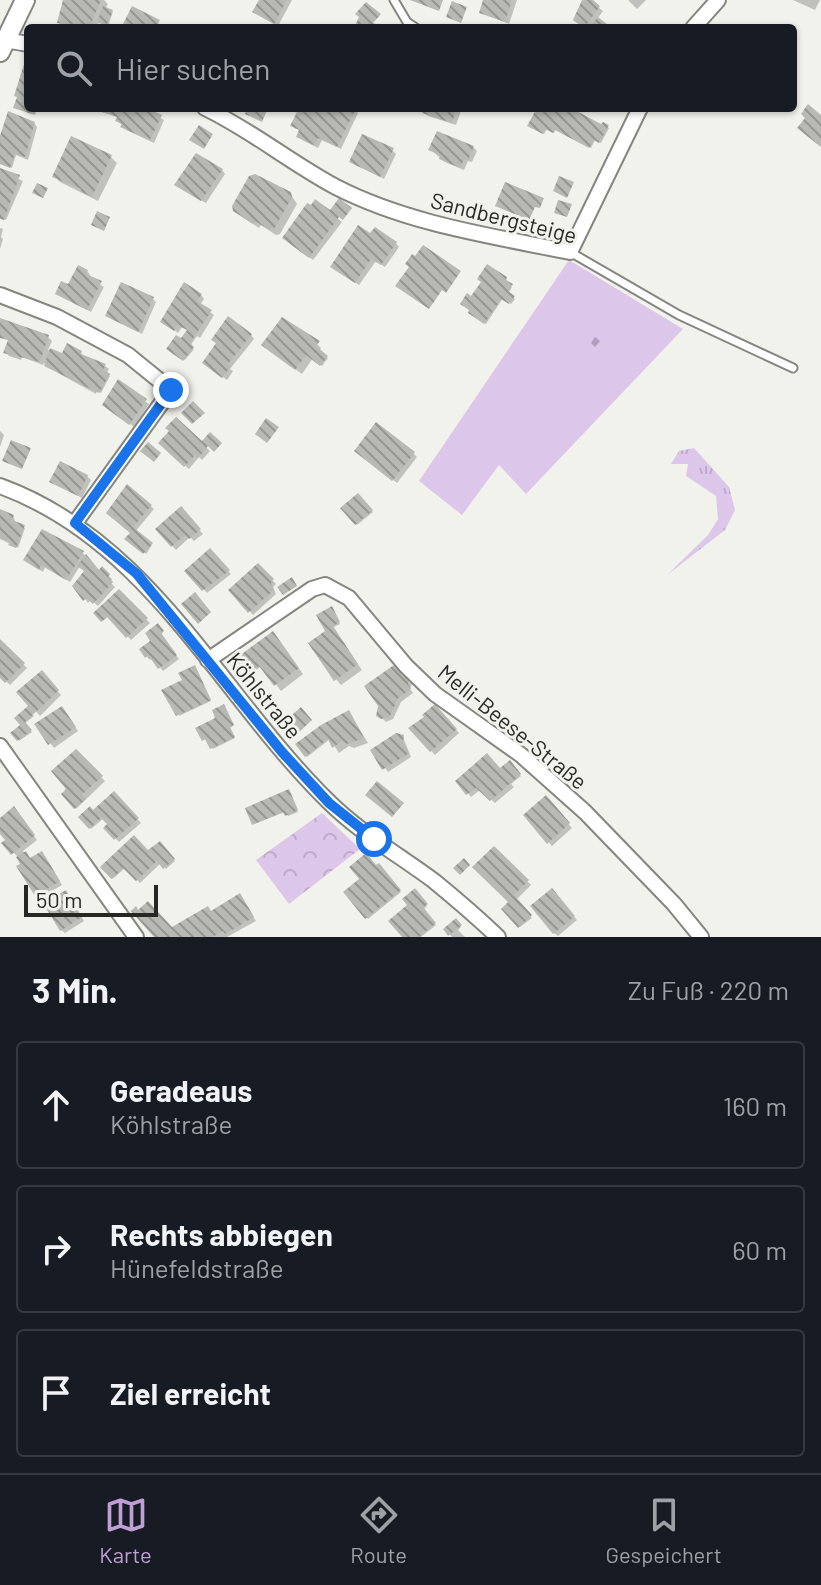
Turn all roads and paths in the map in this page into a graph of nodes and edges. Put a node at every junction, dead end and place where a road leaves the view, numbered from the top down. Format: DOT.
graph roads {
  1 [pos="25,0"];
  2 [pos="394,0"];
  3 [pos="718,0"];
  4 [pos="410,24"];
  5 [pos="697,24"];
  6 [pos="3,41"];
  7 [pos="24,44"];
  8 [pos="212,112"];
  9 [pos="638,112"];
  10 [pos="570,252"];
  11 [pos="0,295"];
  12 [pos="793,368"];
  13 [pos="0,486"];
  14 [pos="75,523"];
  15 [pos="208,660"];
  16 [pos="0,746"];
  17 [pos="136,937"];
  18 [pos="498,937"];
  19 [pos="701,937"];
  1 -- 6 [label="street"];
  2 -- 4 [label="lane"];
  3 -- 5 [label="street"];
  6 -- 7 [label="street"];
  8 -- 10 [label="street, Sandbergsteige"];
  9 -- 10 [label="street"];
  10 -- 12 [label="lane, Sandbergsteige"];
  11 -- 14 [label="street"];
  13 -- 14 [label="street, Köhlstraße"];
  14 -- 15 [label="street, Köhlstraße"];
  15 -- 18 [label="street, Köhlstraße"];
  15 -- 19 [label="street, Melli-Beese-Straße"];
  16 -- 17 [label="street"];
}
